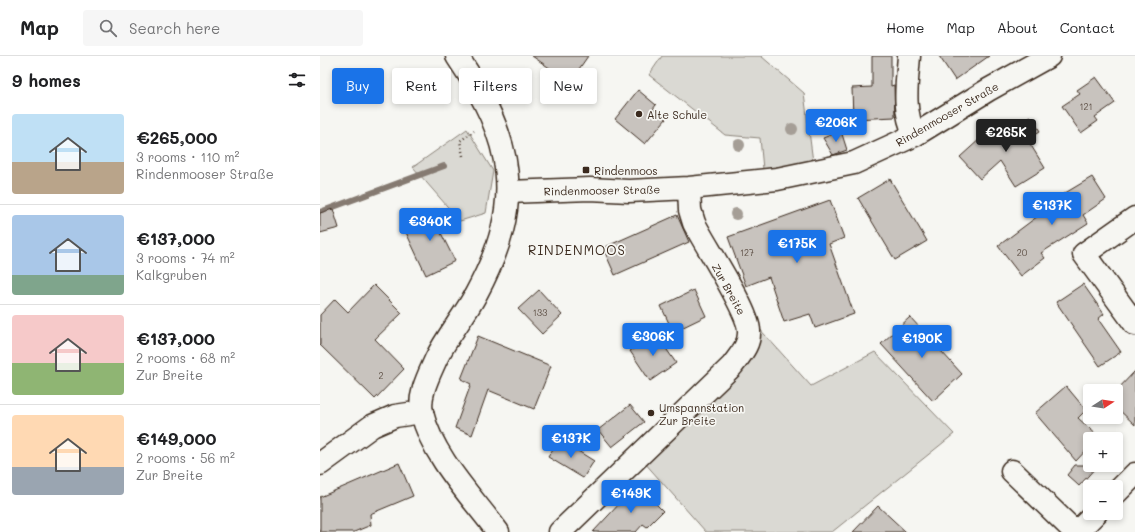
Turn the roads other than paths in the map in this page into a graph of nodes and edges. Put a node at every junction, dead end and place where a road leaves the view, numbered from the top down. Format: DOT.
graph roads {
  1 [pos="457,56"];
  2 [pos="909,56"];
  3 [pos="1049,56"];
  4 [pos="916,135"];
  5 [pos="690,188"];
  6 [pos="508,192"];
  7 [pos="1135,218"];
  8 [pos="1135,324"];
  9 [pos="422,412"];
  10 [pos="320,464"];
  11 [pos="1012,471"];
  12 [pos="1089,520"];
  13 [pos="498,532"];
  14 [pos="560,532"];
  15 [pos="1076,532"];
  1 -- 6 [label="street"];
  2 -- 4 [label="street"];
  3 -- 4 [label="street, Rindenmooser Straße"];
  4 -- 5 [label="street, Rindenmooser Straße"];
  5 -- 6 [label="street, Rindenmooser Straße"];
  5 -- 14 [label="street, Zur Breite"];
  6 -- 9 [label="street"];
  7 -- 8 [label="street"];
  9 -- 10 [label="street"];
  9 -- 13 [label="street"];
  11 -- 15 [label="street"];
  12 -- 15 [label="street"];
}
